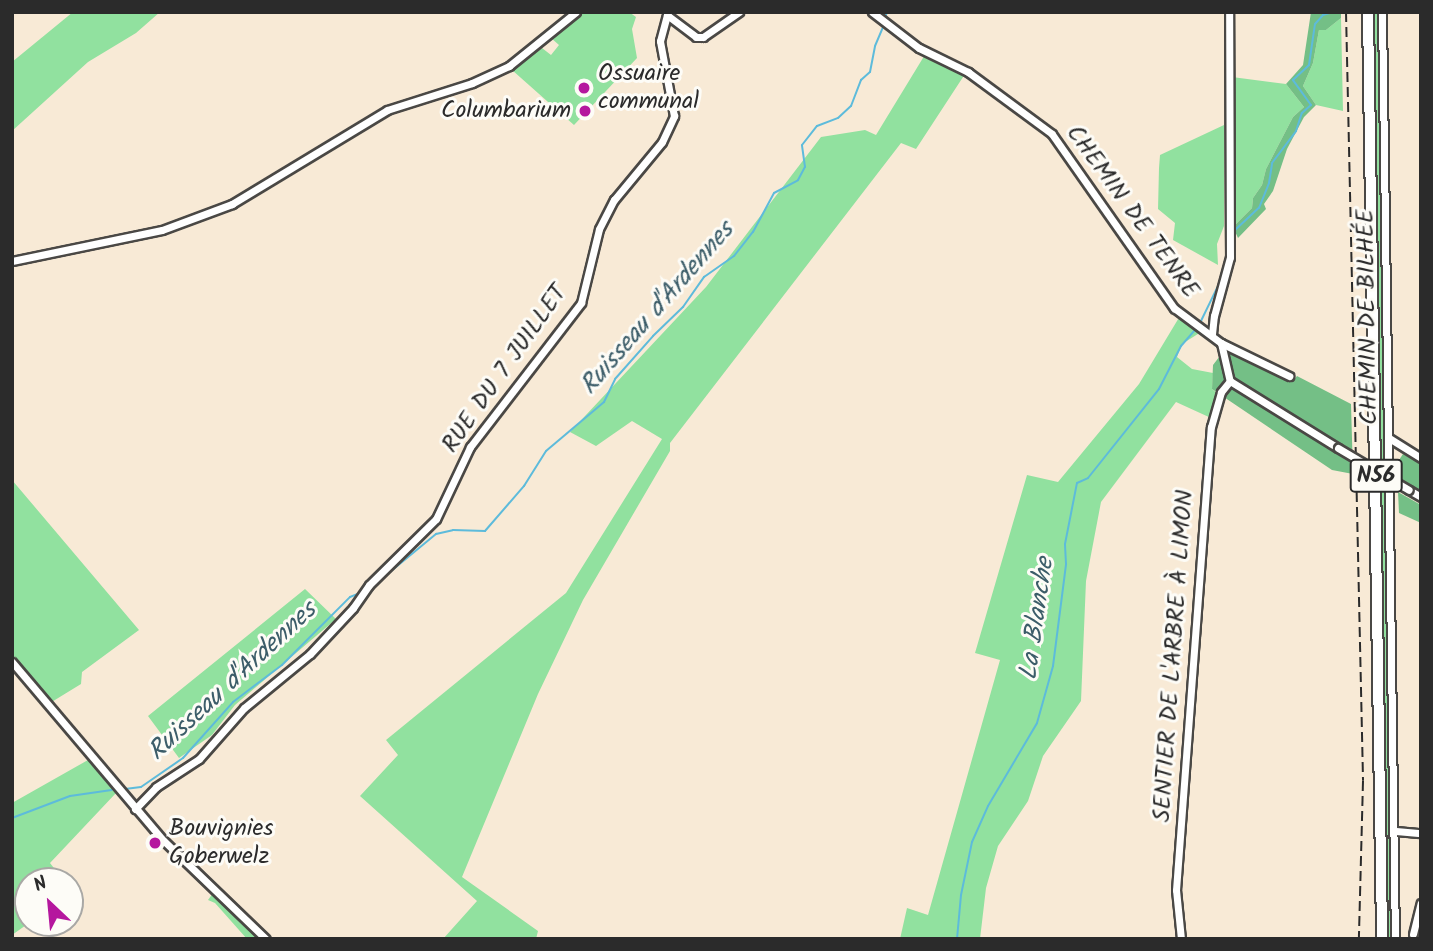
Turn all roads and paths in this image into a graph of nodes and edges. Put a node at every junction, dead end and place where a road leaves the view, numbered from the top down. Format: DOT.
graph roads {
  1 [pos="576,12"];
  2 [pos="739,12"];
  3 [pos="872,12"];
  4 [pos="1229,12"];
  5 [pos="1368,12"];
  6 [pos="1382,12"];
  7 [pos="667,13"];
  8 [pos="12,261"];
  9 [pos="1212,334"];
  10 [pos="1221,343"];
  11 [pos="1289,376"];
  12 [pos="1230,381"];
  13 [pos="1389,438"];
  14 [pos="1421,458"];
  15 [pos="1421,498"];
  16 [pos="12,662"];
  17 [pos="135,809"];
  18 [pos="1396,831"];
  19 [pos="1421,833"];
  20 [pos="1421,903"];
  21 [pos="1413,934"];
  22 [pos="266,939"];
  23 [pos="1181,939"];
  24 [pos="1381,939"];
  25 [pos="1395,939"];
  1 -- 8 [label="street"];
  2 -- 7 [label="street"];
  3 -- 9 [label="street, CHEMIN DE TENRE"];
  4 -- 9 [label="street"];
  5 -- 24 [label="highway, N56"];
  6 -- 13 [label="street, CHEMIN DE BILHÉE"];
  7 -- 17 [label="street, RUE DU 7 JUILLET"];
  9 -- 10 [label="street, CHEMIN DE TENRE"];
  10 -- 11 [label="street, CHEMIN DE TENRE"];
  10 -- 12 [label="street"];
  12 -- 15 [label="street, bridge"];
  12 -- 23 [label="street, SENTIER DE L'ARBRE À LIMON"];
  13 -- 14 [label="street"];
  13 -- 18 [label="street, CHEMIN DE BILHÉE"];
  16 -- 17 [label="street"];
  17 -- 22 [label="street"];
  18 -- 19 [label="street"];
  18 -- 25 [label="street, CHEMIN DE BILHÉE"];
  20 -- 21 [label="street"];
}
